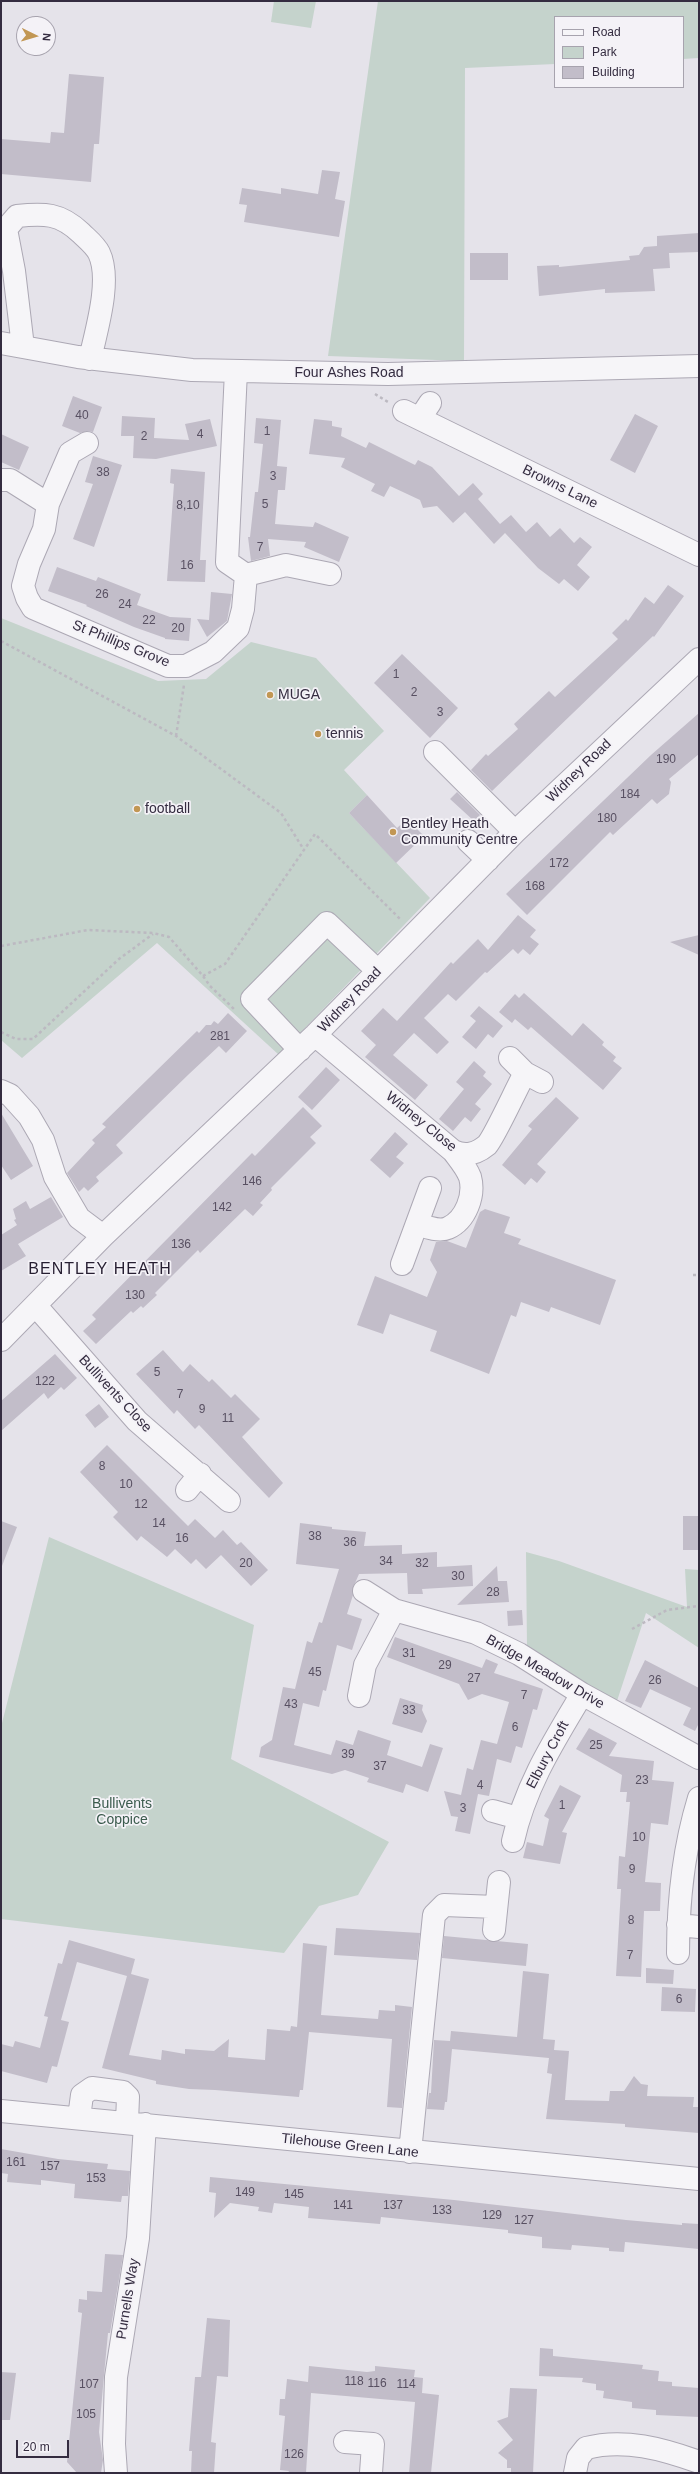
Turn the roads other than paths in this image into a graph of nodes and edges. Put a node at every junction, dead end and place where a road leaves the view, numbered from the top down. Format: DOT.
graph roads {
  1 [pos="1,343"];
  2 [pos="23,347"];
  3 [pos="90,358"];
  4 [pos="699,366"];
  5 [pos="236,371"];
  6 [pos="418,411"];
  7 [pos="87,443"];
  8 [pos="1,480"];
  9 [pos="48,504"];
  10 [pos="699,555"];
  11 [pos="330,574"];
  12 [pos="246,575"];
  13 [pos="699,659"];
  14 [pos="434,752"];
  15 [pos="515,832"];
  16 [pos="468,841"];
  17 [pos="488,860"];
  18 [pos="378,971"];
  19 [pos="308,1043"];
  20 [pos="526,1071"];
  21 [pos="1,1091"];
  22 [pos="453,1151"];
  23 [pos="430,1188"];
  24 [pos="418,1224"];
  25 [pos="103,1236"];
  26 [pos="402,1264"];
  27 [pos="36,1306"];
  28 [pos="1,1340"];
  29 [pos="229,1501"];
  30 [pos="364,1591"];
  31 [pos="394,1610"];
  32 [pos="582,1694"];
  33 [pos="359,1696"];
  34 [pos="699,1758"];
  35 [pos="699,1798"];
  36 [pos="493,1811"];
  37 [pos="518,1818"];
  38 [pos="513,1840"];
  39 [pos="499,1882"];
  40 [pos="496,1907"];
  41 [pos="688,1926"];
  42 [pos="494,1930"];
  43 [pos="678,1953"];
  44 [pos="1,2110"];
  45 [pos="79,2118"];
  46 [pos="136,2123"];
  47 [pos="410,2152"];
  48 [pos="699,2179"];
  49 [pos="345,2442"];
  50 [pos="699,2462"];
  51 [pos="116,2473"];
  52 [pos="371,2473"];
  53 [pos="575,2473"];
  1 -- 2 [label="street, Four Ashes Road"];
  2 -- 3 [label="street, Four Ashes Road"];
  2 -- 3 [label="street"];
  3 -- 5 [label="street, Four Ashes Road"];
  4 -- 5 [label="street, Four Ashes Road"];
  5 -- 12 [label="street"];
  6 -- 10 [label="street, Browns Lane"];
  7 -- 9 [label="street, St Phillips Grove"];
  8 -- 9 [label="street"];
  9 -- 12 [label="street, St Phillips Grove"];
  11 -- 12 [label="street"];
  13 -- 15 [label="street, Widney Road"];
  14 -- 15 [label="street"];
  15 -- 17 [label="street, Widney Road"];
  16 -- 17 [label="street"];
  17 -- 18 [label="street, Widney Road"];
  18 -- 19 [label="street, Widney Road"];
  18 -- 19 [label="street, Widney Close"];
  19 -- 22 [label="street, Widney Close"];
  19 -- 25 [label="street, Widney Road"];
  20 -- 22 [label="street, Widney Close"];
  21 -- 25 [label="street"];
  22 -- 24 [label="street"];
  23 -- 24 [label="street"];
  24 -- 26 [label="street"];
  25 -- 27 [label="street, Widney Road"];
  27 -- 28 [label="street, Widney Road"];
  27 -- 29 [label="street, Bullivents Close"];
  30 -- 31 [label="street, Bridge Meadow Drive"];
  31 -- 32 [label="street, Bridge Meadow Drive"];
  31 -- 33 [label="street"];
  32 -- 34 [label="street, Bridge Meadow Drive"];
  32 -- 37 [label="street, Elbury Croft"];
  35 -- 41 [label="street"];
  36 -- 37 [label="street"];
  37 -- 38 [label="street, Elbury Croft"];
  39 -- 40 [label="street"];
  40 -- 42 [label="street"];
  40 -- 47 [label="street"];
  41 -- 43 [label="street"];
  44 -- 45 [label="street, Tilehouse Green Lane"];
  45 -- 46 [label="street, Tilehouse Green Lane"];
  45 -- 46 [label="street, Purnells Way"];
  46 -- 47 [label="street, Tilehouse Green Lane"];
  46 -- 51 [label="street, Purnells Way"];
  47 -- 48 [label="street, Tilehouse Green Lane"];
  49 -- 52 [label="street"];
  50 -- 53 [label="street"];
}
